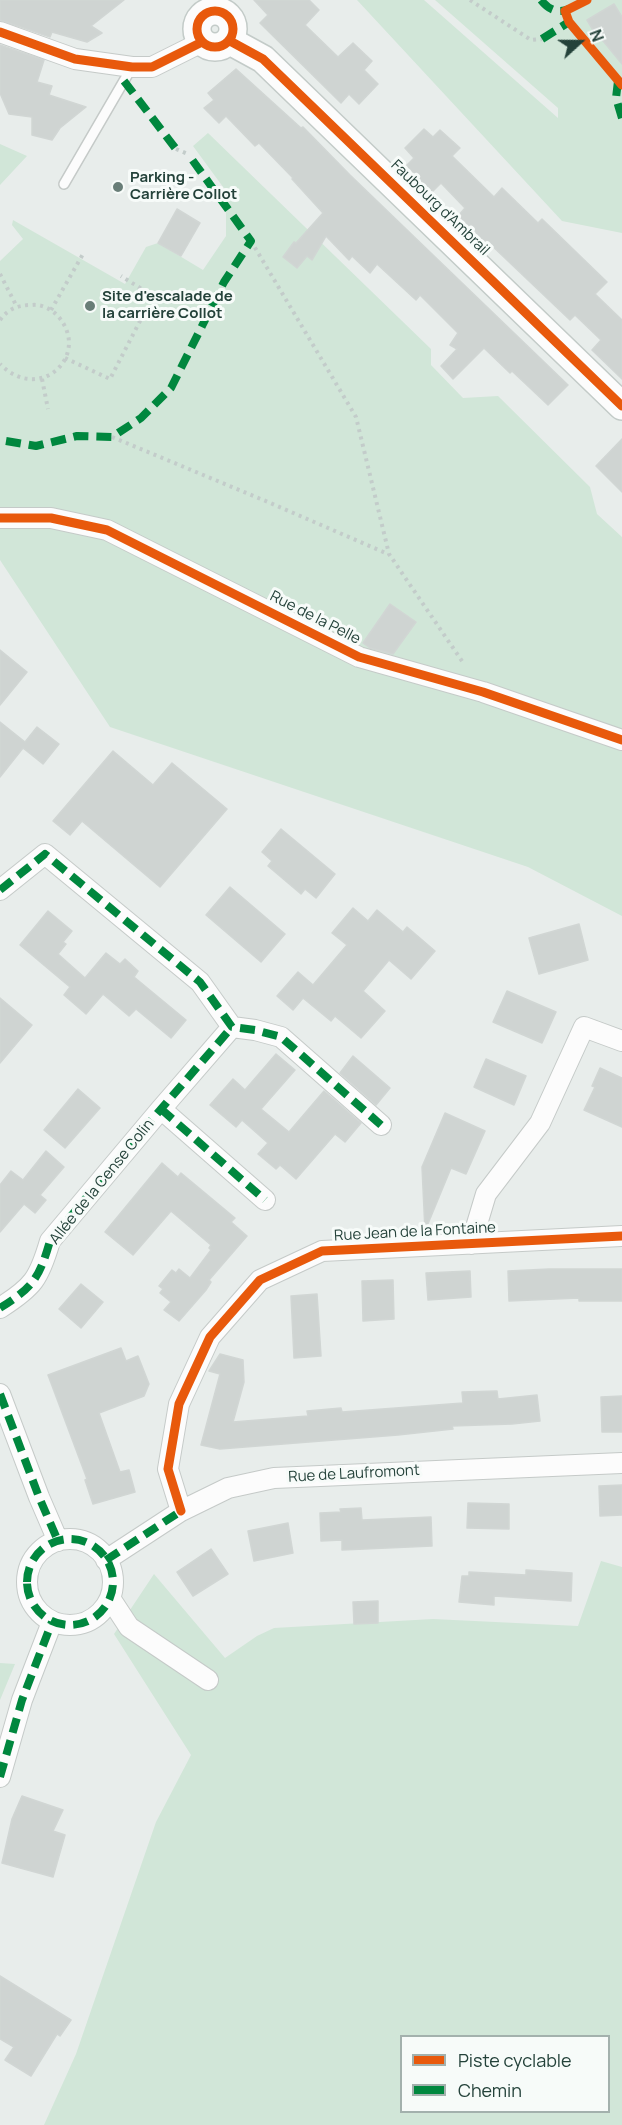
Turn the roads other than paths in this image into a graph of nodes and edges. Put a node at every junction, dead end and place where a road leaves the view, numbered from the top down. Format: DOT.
graph roads {
  1 [pos="204,6"];
  2 [pos="0,32"];
  3 [pos="230,41"];
  4 [pos="202,42"];
  5 [pos="132,67"];
  6 [pos="63,184"];
  7 [pos="622,406"];
  8 [pos="0,518"];
  9 [pos="622,740"];
  10 [pos="0,890"];
  11 [pos="232,1027"];
  12 [pos="622,1041"];
  13 [pos="160,1109"];
  14 [pos="381,1125"];
  15 [pos="265,1200"];
  16 [pos="622,1236"];
  17 [pos="471,1244"];
  18 [pos="0,1308"];
  19 [pos="0,1394"];
  20 [pos="622,1463"];
  21 [pos="182,1511"];
  22 [pos="58,1541"];
  23 [pos="106,1560"];
  24 [pos="110,1598"];
  25 [pos="52,1622"];
  26 [pos="208,1680"];
  27 [pos="0,1777"];
  1 -- 3 [label="main road"];
  1 -- 4 [label="main road"];
  2 -- 5 [label="street"];
  3 -- 4 [label="main road"];
  3 -- 7 [label="main road, Faubourg d'Ambrail"];
  4 -- 5 [label="street"];
  5 -- 6 [label="lane"];
  8 -- 9 [label="street, Rue de la Pelle"];
  10 -- 11 [label="street"];
  11 -- 13 [label="street, Allée de la Cense Colin"];
  11 -- 14 [label="street"];
  12 -- 17 [label="street, Rue Jean de la Fontaine"];
  13 -- 15 [label="street, Allée de la Cense Colin"];
  13 -- 18 [label="street, Allée de la Cense Colin"];
  16 -- 17 [label="street, Rue Jean de la Fontaine"];
  17 -- 21 [label="street, Rue Jean de la Fontaine"];
  19 -- 22 [label="street"];
  20 -- 21 [label="street, Rue de Laufromont"];
  21 -- 23 [label="street, Rue de Laufromont"];
  22 -- 23 [label="street"];
  22 -- 25 [label="street"];
  23 -- 24 [label="street"];
  24 -- 25 [label="street"];
  24 -- 26 [label="street"];
  25 -- 27 [label="street"];
}
